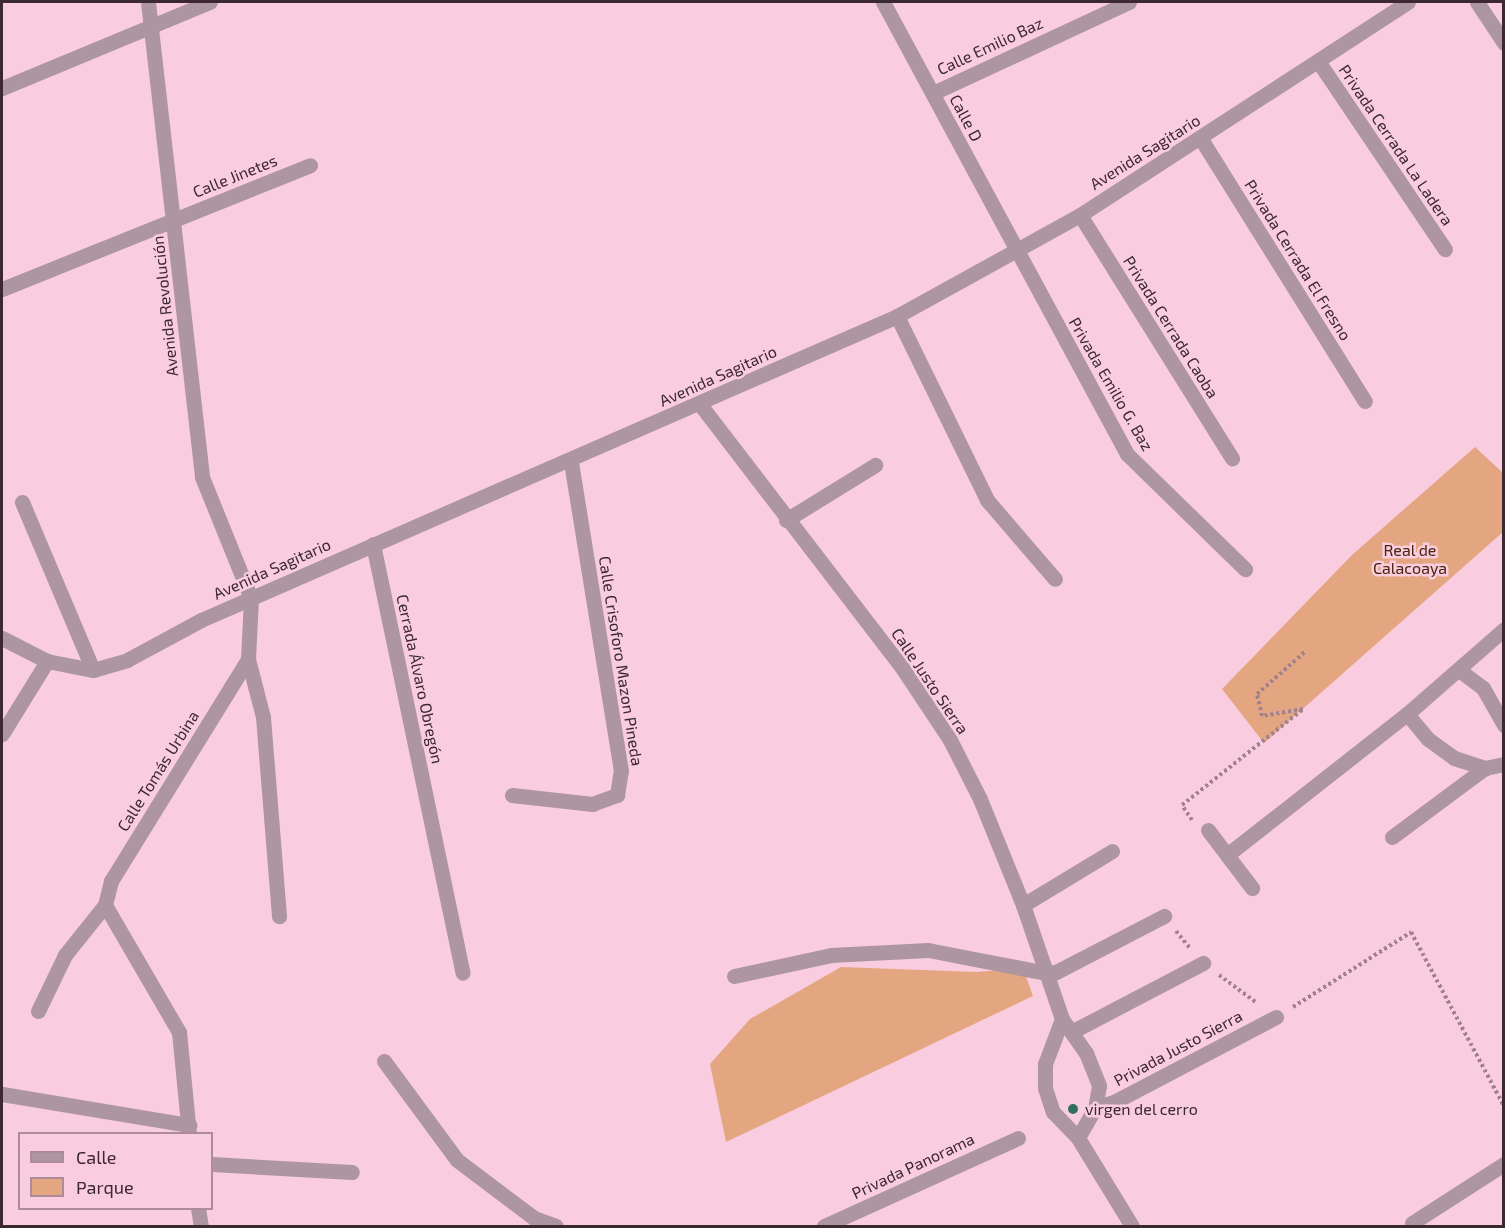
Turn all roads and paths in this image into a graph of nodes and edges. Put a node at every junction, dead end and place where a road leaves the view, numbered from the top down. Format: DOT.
graph roads {
  1 [pos="148,2"];
  2 [pos="210,2"];
  3 [pos="883,2"];
  4 [pos="1129,2"];
  5 [pos="1408,2"];
  6 [pos="1477,2"];
  7 [pos="152,26"];
  8 [pos="1503,43"];
  9 [pos="1318,61"];
  10 [pos="2,88"];
  11 [pos="933,93"];
  12 [pos="1202,139"];
  13 [pos="310,165"];
  14 [pos="1080,214"];
  15 [pos="175,220"];
  16 [pos="1445,249"];
  17 [pos="1017,252"];
  18 [pos="2,289"];
  19 [pos="897,316"];
  20 [pos="1365,401"];
  21 [pos="699,404"];
  22 [pos="1232,458"];
  23 [pos="572,461"];
  24 [pos="875,465"];
  25 [pos="22,502"];
  26 [pos="786,520"];
  27 [pos="373,544"];
  28 [pos="1245,569"];
  29 [pos="1055,579"];
  30 [pos="251,598"];
  31 [pos="1503,630"];
  32 [pos="2,638"];
  33 [pos="1306,651"];
  34 [pos="248,658"];
  35 [pos="47,661"];
  36 [pos="93,670"];
  37 [pos="1459,670"];
  38 [pos="1407,714"];
  39 [pos="1503,725"];
  40 [pos="2,734"];
  41 [pos="1503,764"];
  42 [pos="1485,768"];
  43 [pos="512,795"];
  44 [pos="1204,830"];
  45 [pos="1392,837"];
  46 [pos="1112,851"];
  47 [pos="1227,855"];
  48 [pos="1252,888"];
  49 [pos="105,905"];
  50 [pos="1023,905"];
  51 [pos="279,916"];
  52 [pos="1164,916"];
  53 [pos="1203,963"];
  54 [pos="463,973"];
  55 [pos="1046,973"];
  56 [pos="734,976"];
  57 [pos="38,1011"];
  58 [pos="1276,1017"];
  59 [pos="1062,1019"];
  60 [pos="1073,1031"];
  61 [pos="384,1061"];
  62 [pos="2,1094"];
  63 [pos="1503,1106"];
  64 [pos="1095,1108"];
  65 [pos="189,1130"];
  66 [pos="1018,1138"];
  67 [pos="1078,1138"];
  68 [pos="213,1164"];
  69 [pos="1503,1164"];
  70 [pos="352,1172"];
  71 [pos="198,1210"];
  72 [pos="1412,1223"];
  73 [pos="201,1227"];
  74 [pos="556,1227"];
  75 [pos="824,1227"];
  76 [pos="1132,1227"];
  1 -- 7 [label="street, Avenida Revolución"];
  2 -- 7 [label="street"];
  3 -- 11 [label="street, Calle D"];
  4 -- 11 [label="street, Calle Emilio Baz"];
  5 -- 9 [label="street, Avenida Sagitario"];
  6 -- 8 [label="street"];
  7 -- 10 [label="street"];
  7 -- 15 [label="street, Avenida Revolución"];
  9 -- 12 [label="street, Avenida Sagitario"];
  9 -- 16 [label="street, Privada Cerrada La Ladera"];
  11 -- 17 [label="street, Calle D"];
  12 -- 14 [label="street, Avenida Sagitario"];
  12 -- 20 [label="street, Privada Cerrada El Fresno"];
  13 -- 15 [label="street, Calle Jinetes"];
  14 -- 17 [label="street, Avenida Sagitario"];
  14 -- 22 [label="street, Privada Cerrada Caoba"];
  15 -- 18 [label="street, Calle Jinetes"];
  15 -- 30 [label="street, Avenida Revolución"];
  17 -- 19 [label="street, Avenida Sagitario"];
  17 -- 28 [label="street, Privada Emilio G. Baz"];
  19 -- 21 [label="street, Avenida Sagitario"];
  19 -- 29 [label="street"];
  21 -- 23 [label="street, Avenida Sagitario"];
  21 -- 26 [label="street, Calle Justo Sierra"];
  23 -- 27 [label="street, Avenida Sagitario"];
  23 -- 43 [label="street, Calle Crisoforo Mazon Pineda"];
  24 -- 26 [label="street"];
  25 -- 36 [label="street"];
  26 -- 50 [label="street, Calle Justo Sierra"];
  27 -- 30 [label="street, Avenida Sagitario"];
  27 -- 54 [label="street, Cerrada Álvaro Obregón"];
  30 -- 34 [label="street"];
  30 -- 36 [label="street, Avenida Sagitario"];
  31 -- 37 [label="street"];
  32 -- 35 [label="street, Avenida Sagitario"];
  33 -- 44 [label="path"];
  34 -- 49 [label="street, Calle Tomás Urbina"];
  34 -- 51 [label="street"];
  35 -- 36 [label="street, Avenida Sagitario"];
  35 -- 40 [label="street"];
  37 -- 38 [label="street"];
  37 -- 39 [label="street"];
  38 -- 42 [label="street"];
  38 -- 47 [label="street"];
  41 -- 42 [label="street"];
  42 -- 45 [label="street"];
  44 -- 47 [label="street"];
  46 -- 50 [label="street"];
  47 -- 48 [label="street"];
  49 -- 57 [label="street"];
  49 -- 65 [label="street"];
  50 -- 55 [label="street, Calle Justo Sierra"];
  52 -- 55 [label="street"];
  53 -- 60 [label="street"];
  55 -- 56 [label="street"];
  55 -- 59 [label="street, Calle Justo Sierra"];
  58 -- 63 [label="path"];
  58 -- 64 [label="street, Privada Justo Sierra"];
  59 -- 60 [label="street, Calle Justo Sierra"];
  59 -- 67 [label="street"];
  60 -- 64 [label="street, Calle Justo Sierra"];
  61 -- 74 [label="street"];
  62 -- 65 [label="street"];
  64 -- 67 [label="street, Calle Justo Sierra"];
  66 -- 75 [label="street, Privada Panorama"];
  67 -- 76 [label="street"];
  68 -- 70 [label="street"];
  69 -- 72 [label="street"];
  71 -- 73 [label="street"];
}
